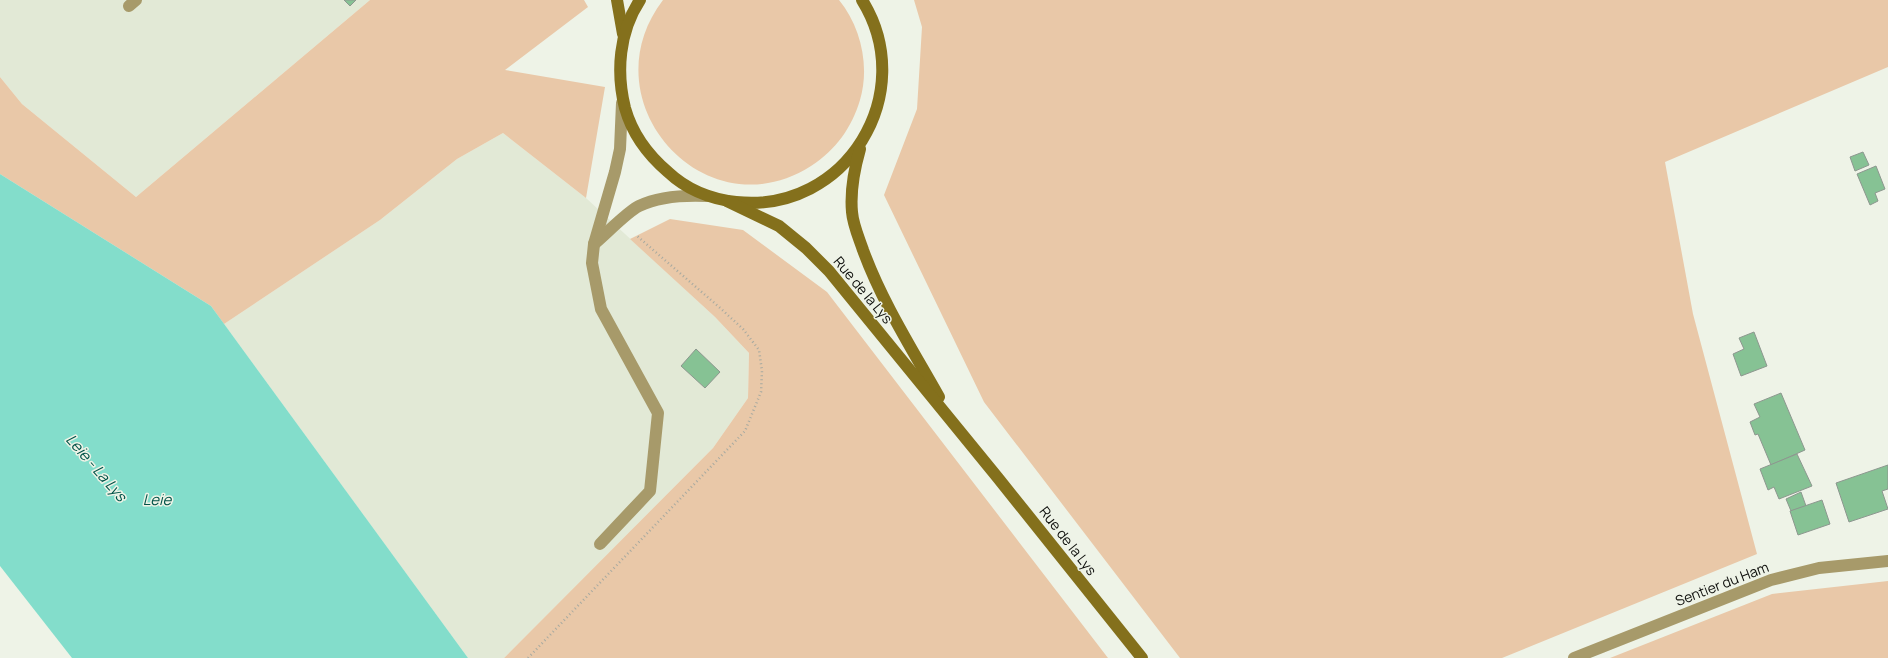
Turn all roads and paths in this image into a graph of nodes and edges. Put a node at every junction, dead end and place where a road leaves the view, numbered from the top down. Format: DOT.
graph roads {
  1 [pos="617,0"];
  2 [pos="640,0"];
  3 [pos="865,3"];
  4 [pos="624,38"];
  5 [pos="622,96"];
  6 [pos="863,141"];
  7 [pos="708,196"];
  8 [pos="727,201"];
  9 [pos="594,244"];
  10 [pos="955,424"];
  11 [pos="600,544"];
  12 [pos="1888,561"];
  13 [pos="1142,658"];
  14 [pos="1574,658"];
  1 -- 4 [label="main road"];
  2 -- 4 [label="main road"];
  3 -- 6 [label="main road"];
  4 -- 5 [label="main road"];
  5 -- 7 [label="main road"];
  5 -- 9 [label="street"];
  6 -- 8 [label="main road"];
  6 -- 10 [label="main road, Rue de la Lys"];
  7 -- 8 [label="main road"];
  7 -- 9 [label="street"];
  8 -- 10 [label="main road, Rue de la Lys"];
  9 -- 11 [label="street"];
  10 -- 13 [label="main road, Rue de la Lys"];
  12 -- 14 [label="street, Sentier du Ham"];
}
